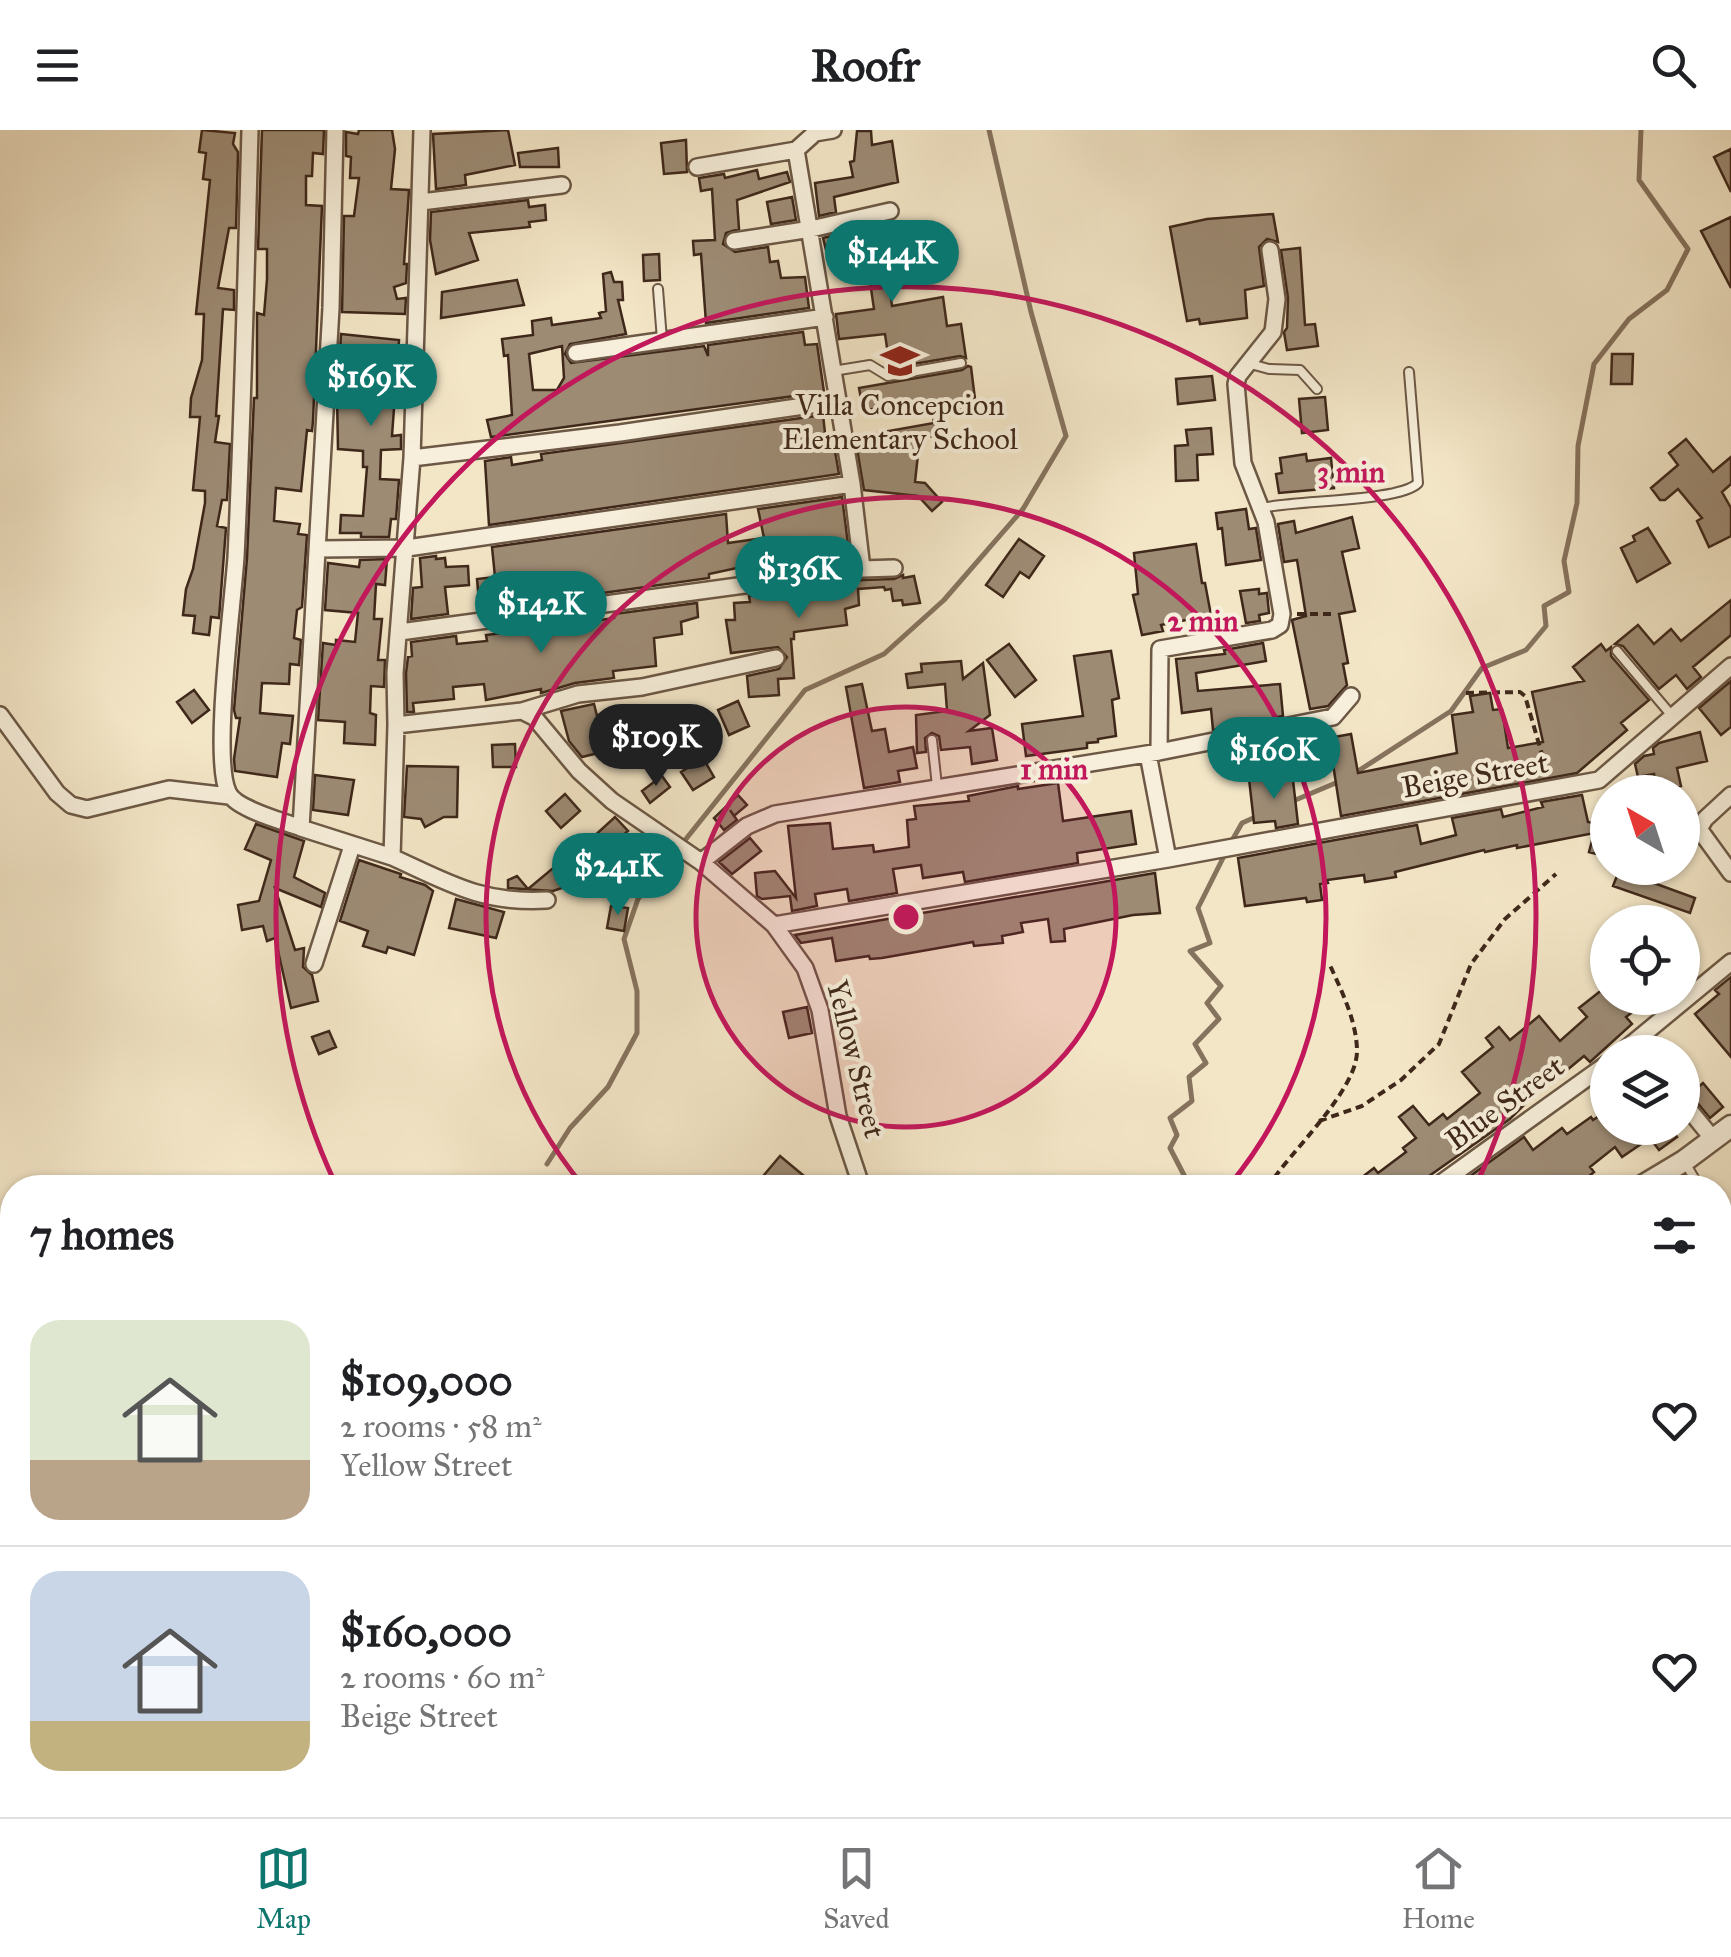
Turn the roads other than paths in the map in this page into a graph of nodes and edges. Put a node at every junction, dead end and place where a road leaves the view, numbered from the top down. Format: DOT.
graph roads {
  1 [pos="250,130"];
  2 [pos="335,130"];
  3 [pos="422,130"];
  4 [pos="833,130"];
  5 [pos="796,150"];
  6 [pos="697,167"];
  7 [pos="562,185"];
  8 [pos="422,202"];
  9 [pos="890,211"];
  10 [pos="811,229"];
  11 [pos="734,242"];
  12 [pos="1270,250"];
  13 [pos="658,290"];
  14 [pos="825,317"];
  15 [pos="662,340"];
  16 [pos="576,353"];
  17 [pos="961,363"];
  18 [pos="1247,363"];
  19 [pos="834,370"];
  20 [pos="1408,372"];
  21 [pos="1317,390"];
  22 [pos="838,401"];
  23 [pos="412,458"];
  24 [pos="852,484"];
  25 [pos="1262,508"];
  26 [pos="318,548"];
  27 [pos="406,548"];
  28 [pos="894,568"];
  29 [pos="862,569"];
  30 [pos="400,632"];
  31 [pos="1617,651"];
  32 [pos="776,658"];
  33 [pos="1731,666"];
  34 [pos="1351,696"];
  35 [pos="522,711"];
  36 [pos="0,715"];
  37 [pos="1672,718"];
  38 [pos="396,725"];
  39 [pos="932,740"];
  40 [pos="1153,753"];
  41 [pos="1605,775"];
  42 [pos="1590,782"];
  43 [pos="937,786"];
  44 [pos="1731,795"];
  45 [pos="229,796"];
  46 [pos="301,828"];
  47 [pos="1700,828"];
  48 [pos="1700,830"];
  49 [pos="352,846"];
  50 [pos="392,857"];
  51 [pos="1168,859"];
  52 [pos="698,860"];
  53 [pos="1731,873"];
  54 [pos="547,900"];
  55 [pos="774,925"];
  56 [pos="1731,962"];
  57 [pos="314,964"];
  58 [pos="1654,1035"];
  59 [pos="1590,1076"];
  60 [pos="1700,1123"];
  61 [pos="1731,1126"];
  62 [pos="1713,1140"];
  63 [pos="1684,1161"];
  64 [pos="858,1175"];
  65 [pos="1452,1175"];
  66 [pos="1660,1175"];
  67 [pos="1692,1175"];
  1 -- 45 [label="street"];
  2 -- 26 [label="street"];
  3 -- 8 [label="street"];
  4 -- 5 [label="street"];
  5 -- 6 [label="street"];
  5 -- 10 [label="street"];
  7 -- 8 [label="street"];
  8 -- 23 [label="street"];
  9 -- 10 [label="street"];
  10 -- 11 [label="street"];
  10 -- 14 [label="street"];
  12 -- 18 [label="street"];
  13 -- 15 [label="lane"];
  14 -- 15 [label="street"];
  14 -- 19 [label="street"];
  15 -- 16 [label="street"];
  17 -- 19 [label="lane"];
  18 -- 21 [label="lane"];
  18 -- 25 [label="street"];
  19 -- 22 [label="street"];
  20 -- 25 [label="lane"];
  22 -- 23 [label="street"];
  22 -- 24 [label="street"];
  23 -- 27 [label="street"];
  24 -- 27 [label="street"];
  24 -- 29 [label="street"];
  25 -- 40 [label="street"];
  26 -- 27 [label="street"];
  26 -- 46 [label="street"];
  27 -- 30 [label="street"];
  28 -- 29 [label="street"];
  29 -- 30 [label="street"];
  30 -- 38 [label="street"];
  31 -- 37 [label="lane"];
  32 -- 35 [label="street"];
  33 -- 37 [label="street, Beige Street"];
  34 -- 40 [label="street"];
  35 -- 38 [label="street"];
  35 -- 52 [label="street, Yellow Street"];
  36 -- 45 [label="street"];
  37 -- 41 [label="street, Beige Street"];
  38 -- 50 [label="street"];
  39 -- 43 [label="lane"];
  40 -- 43 [label="street"];
  40 -- 51 [label="street"];
  42 -- 51 [label="street, Beige Street"];
  43 -- 52 [label="street"];
  44 -- 47 [label="street"];
  45 -- 46 [label="street"];
  46 -- 49 [label="street"];
  48 -- 53 [label="street"];
  49 -- 50 [label="street"];
  49 -- 57 [label="street"];
  50 -- 54 [label="street"];
  51 -- 55 [label="street, Beige Street"];
  52 -- 55 [label="street, Yellow Street"];
  55 -- 64 [label="street, Yellow Street"];
  56 -- 58 [label="street"];
  59 -- 65 [label="street, Blue Street"];
  60 -- 62 [label="street"];
  61 -- 62 [label="street"];
  62 -- 63 [label="street"];
  63 -- 66 [label="street"];
  63 -- 67 [label="lane"];
}
